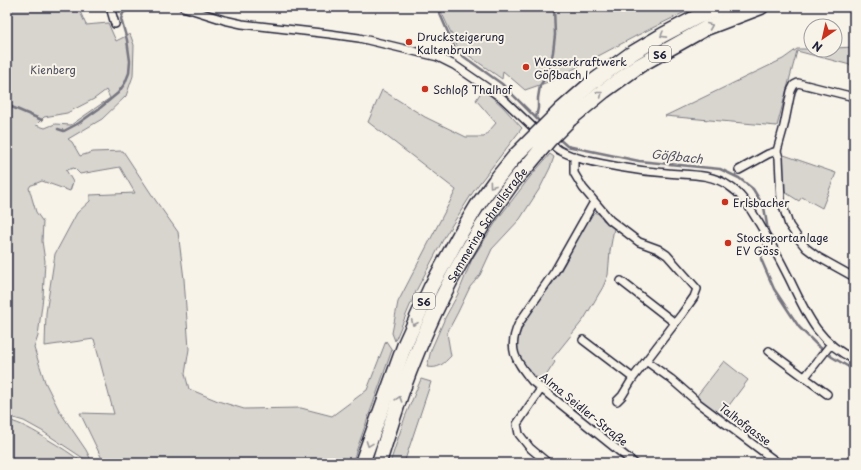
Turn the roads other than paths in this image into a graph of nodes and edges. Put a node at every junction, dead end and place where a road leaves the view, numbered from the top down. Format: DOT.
graph roads {
  1 [pos="110,7"];
  2 [pos="183,7"];
  3 [pos="724,7"];
  4 [pos="761,7"];
  5 [pos="115,24"];
  6 [pos="854,96"];
  7 [pos="565,114"];
  8 [pos="777,151"];
  9 [pos="574,156"];
  10 [pos="739,170"];
  11 [pos="594,202"];
  12 [pos="854,277"];
  13 [pos="621,281"];
  14 [pos="675,323"];
  15 [pos="582,340"];
  16 [pos="829,346"];
  17 [pos="769,351"];
  18 [pos="854,359"];
  19 [pos="646,361"];
  20 [pos="805,377"];
  21 [pos="633,378"];
  22 [pos="541,389"];
  23 [pos="827,394"];
  24 [pos="617,401"];
  25 [pos="362,463"];
  26 [pos="379,463"];
  27 [pos="548,463"];
  28 [pos="634,463"];
  29 [pos="778,463"];
  1 -- 5 [label="street"];
  2 -- 9 [label="street"];
  3 -- 7 [label="highway, Semmering Schnellstraße / S6, one-way"];
  7 -- 4 [label="highway, Semmering Schnellstraße / S6, one-way"];
  6 -- 8 [label="street"];
  7 -- 25 [label="highway, Semmering Schnellstraße / S6, one-way, bridge"];
  26 -- 7 [label="highway, Semmering Schnellstraße / S6, one-way, bridge"];
  8 -- 10 [label="street"];
  8 -- 12 [label="street"];
  9 -- 11 [label="street"];
  9 -- 16 [label="street"];
  11 -- 14 [label="street"];
  11 -- 22 [label="street, Alma Seidler-Straße"];
  13 -- 14 [label="street"];
  14 -- 19 [label="street"];
  15 -- 21 [label="street"];
  16 -- 18 [label="street"];
  16 -- 20 [label="street"];
  17 -- 20 [label="street"];
  19 -- 21 [label="street"];
  19 -- 29 [label="street, Talhofgasse"];
  20 -- 23 [label="street"];
  21 -- 24 [label="street"];
  22 -- 27 [label="street"];
  22 -- 28 [label="street, Alma Seidler-Straße"];
}
